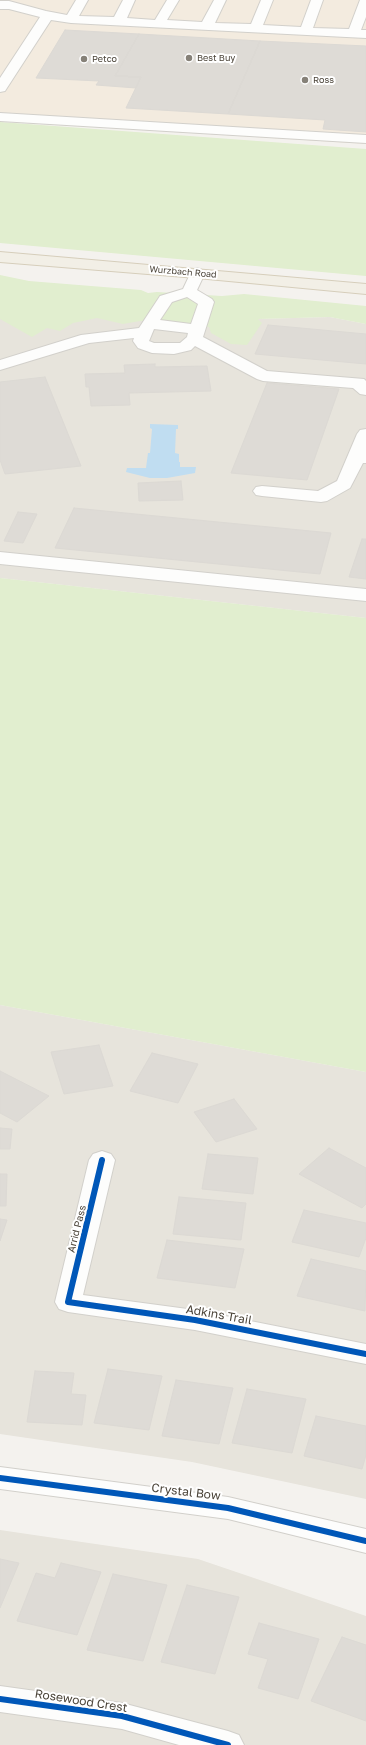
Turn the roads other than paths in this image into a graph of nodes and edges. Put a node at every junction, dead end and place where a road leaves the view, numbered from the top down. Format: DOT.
graph roads {
  1 [pos="82,0"];
  2 [pos="129,0"];
  3 [pos="173,0"];
  4 [pos="220,0"];
  5 [pos="268,0"];
  6 [pos="317,0"];
  7 [pos="366,0"];
  8 [pos="24,4"];
  9 [pos="0,5"];
  10 [pos="48,15"];
  11 [pos="71,18"];
  12 [pos="119,21"];
  13 [pos="160,23"];
  14 [pos="207,25"];
  15 [pos="256,28"];
  16 [pos="306,31"];
  17 [pos="360,34"];
  18 [pos="0,88"];
  19 [pos="0,117"];
  20 [pos="366,139"];
  21 [pos="0,257"];
  22 [pos="197,273"];
  23 [pos="366,289"];
  24 [pos="189,292"];
  25 [pos="147,328"];
  26 [pos="195,334"];
  27 [pos="0,365"];
  28 [pos="366,390"];
  29 [pos="366,434"];
  30 [pos="362,458"];
  31 [pos="262,491"];
  32 [pos="0,558"];
  33 [pos="366,595"];
  34 [pos="102,1160"];
  35 [pos="68,1302"];
  36 [pos="366,1354"];
  37 [pos="0,1478"];
  38 [pos="366,1541"];
  39 [pos="0,1699"];
  40 [pos="228,1745"];
  1 -- 11 [label="street"];
  2 -- 12 [label="street"];
  3 -- 13 [label="street"];
  4 -- 14 [label="street"];
  5 -- 15 [label="street"];
  6 -- 16 [label="street"];
  7 -- 17 [label="street"];
  8 -- 9 [label="street"];
  8 -- 10 [label="street"];
  10 -- 11 [label="street"];
  10 -- 18 [label="street"];
  11 -- 12 [label="street"];
  12 -- 13 [label="street"];
  13 -- 14 [label="street"];
  14 -- 15 [label="street"];
  15 -- 16 [label="street"];
  16 -- 17 [label="street"];
  19 -- 20 [label="street"];
  21 -- 22 [label="main road, Wurzbach Road"];
  22 -- 23 [label="main road, Wurzbach Road"];
  22 -- 24 [label="street"];
  24 -- 25 [label="street"];
  24 -- 26 [label="street"];
  25 -- 26 [label="street"];
  25 -- 26 [label="street"];
  25 -- 27 [label="street"];
  26 -- 28 [label="street"];
  29 -- 30 [label="street"];
  30 -- 31 [label="street"];
  32 -- 33 [label="street"];
  34 -- 35 [label="street, Arrid Pass"];
  35 -- 36 [label="street, Adkins Trail"];
  37 -- 38 [label="street, Crystal Bow"];
  39 -- 40 [label="street, Rosewood Crest"];
}
